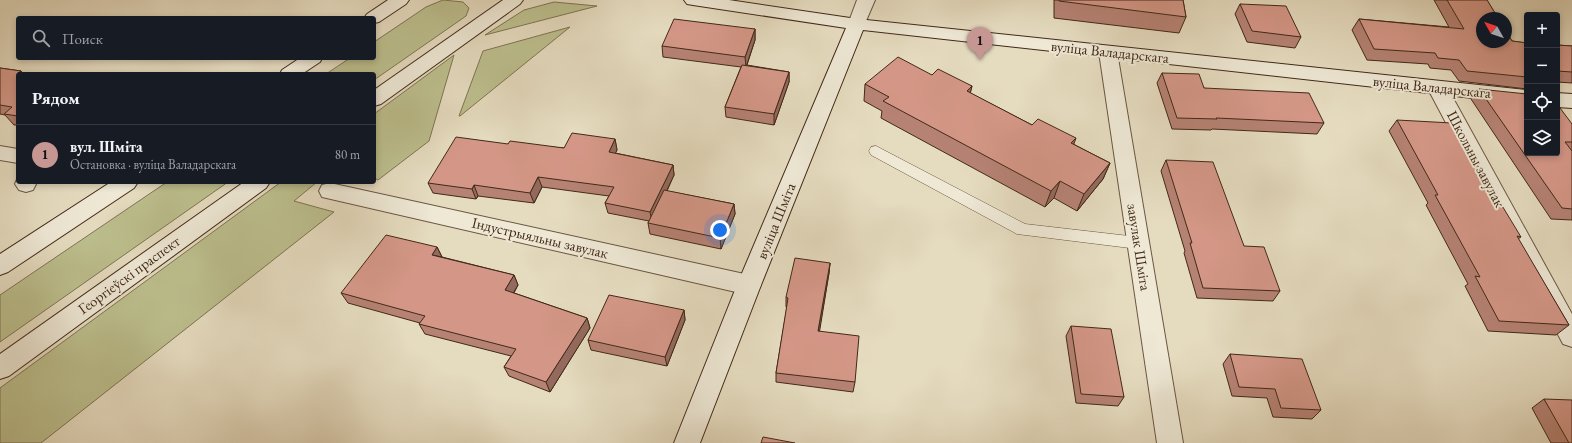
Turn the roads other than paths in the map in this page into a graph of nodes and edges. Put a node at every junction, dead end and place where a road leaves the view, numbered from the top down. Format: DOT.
graph roads {
  1 [pos="400,0"];
  2 [pos="514,0"];
  3 [pos="693,0"];
  4 [pos="866,0"];
  5 [pos="376,16"];
  6 [pos="856,24"];
  7 [pos="1108,52"];
  8 [pos="310,60"];
  9 [pos="292,72"];
  10 [pos="1437,87"];
  11 [pos="1524,97"];
  12 [pos="376,98"];
  13 [pos="1560,100"];
  14 [pos="1572,102"];
  15 [pos="876,151"];
  16 [pos="0,153"];
  17 [pos="16,156"];
  18 [pos="124,184"];
  19 [pos="256,184"];
  20 [pos="330,191"];
  21 [pos="1138,243"];
  22 [pos="0,266"];
  23 [pos="749,285"];
  24 [pos="1572,336"];
  25 [pos="0,368"];
  26 [pos="687,443"];
  27 [pos="1170,443"];
  1 -- 5 [label="main road"];
  2 -- 12 [label="main road"];
  3 -- 6 [label="main road, вуліца Валадарскага"];
  4 -- 6 [label="main road, вуліца Шміта"];
  6 -- 7 [label="main road, вуліца Валадарскага"];
  6 -- 23 [label="main road, вуліца Шміта"];
  7 -- 10 [label="main road, вуліца Валадарскага"];
  7 -- 21 [label="main road, завулак Шміта"];
  8 -- 9 [label="main road"];
  10 -- 11 [label="main road, вуліца Валадарскага"];
  10 -- 24 [label="main road, Школьны завулак"];
  13 -- 14 [label="main road"];
  15 -- 21 [label="lane"];
  16 -- 17 [label="main road"];
  18 -- 22 [label="main road"];
  19 -- 25 [label="main road, Георгіеўскі праспект"];
  20 -- 23 [label="main road, Індустрыяльны завулак"];
  21 -- 27 [label="main road, завулак Шміта"];
  23 -- 26 [label="main road, вуліца Шміта"];
}
